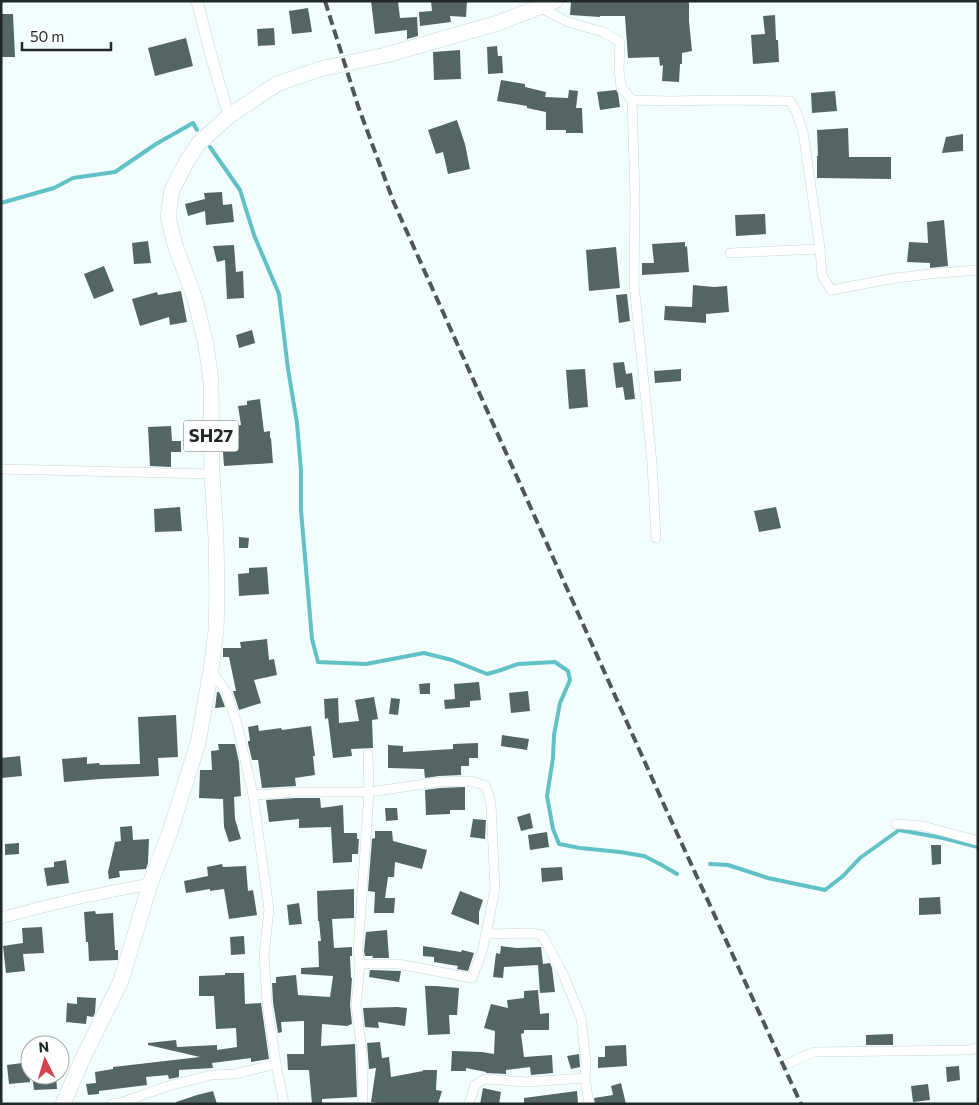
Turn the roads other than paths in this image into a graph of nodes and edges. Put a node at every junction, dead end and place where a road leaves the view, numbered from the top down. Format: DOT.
graph roads {
  1 [pos="197,1"];
  2 [pos="555,1"];
  3 [pos="540,7"];
  4 [pos="632,100"];
  5 [pos="229,116"];
  6 [pos="820,248"];
  7 [pos="730,253"];
  8 [pos="978,270"];
  9 [pos="1,469"];
  10 [pos="212,474"];
  11 [pos="656,538"];
  12 [pos="211,670"];
  13 [pos="368,754"];
  14 [pos="369,792"];
  15 [pos="253,795"];
  16 [pos="896,824"];
  17 [pos="978,841"];
  18 [pos="150,884"];
  19 [pos="1,918"];
  20 [pos="486,934"];
  21 [pos="360,964"];
  22 [pos="978,1047"];
  23 [pos="276,1064"];
  24 [pos="784,1065"];
  25 [pos="585,1078"];
  26 [pos="62,1104"];
  27 [pos="112,1104"];
  28 [pos="284,1104"];
  29 [pos="361,1104"];
  30 [pos="469,1104"];
  31 [pos="589,1104"];
  1 -- 5 [label="street"];
  2 -- 3 [label="main road, SH27"];
  3 -- 4 [label="street"];
  3 -- 5 [label="main road, SH27"];
  4 -- 6 [label="street"];
  4 -- 11 [label="street"];
  5 -- 10 [label="main road, SH27"];
  6 -- 7 [label="street"];
  6 -- 8 [label="street"];
  9 -- 10 [label="street"];
  10 -- 12 [label="main road, SH27"];
  12 -- 15 [label="street"];
  12 -- 18 [label="main road, SH27"];
  13 -- 14 [label="street"];
  14 -- 15 [label="street"];
  14 -- 20 [label="street"];
  14 -- 21 [label="street"];
  15 -- 23 [label="street"];
  16 -- 17 [label="street"];
  18 -- 19 [label="street"];
  18 -- 26 [label="main road, SH27"];
  20 -- 21 [label="street"];
  20 -- 25 [label="street"];
  21 -- 29 [label="street"];
  22 -- 24 [label="street"];
  23 -- 27 [label="street"];
  23 -- 28 [label="street"];
  25 -- 30 [label="street"];
  25 -- 31 [label="street"];
}
